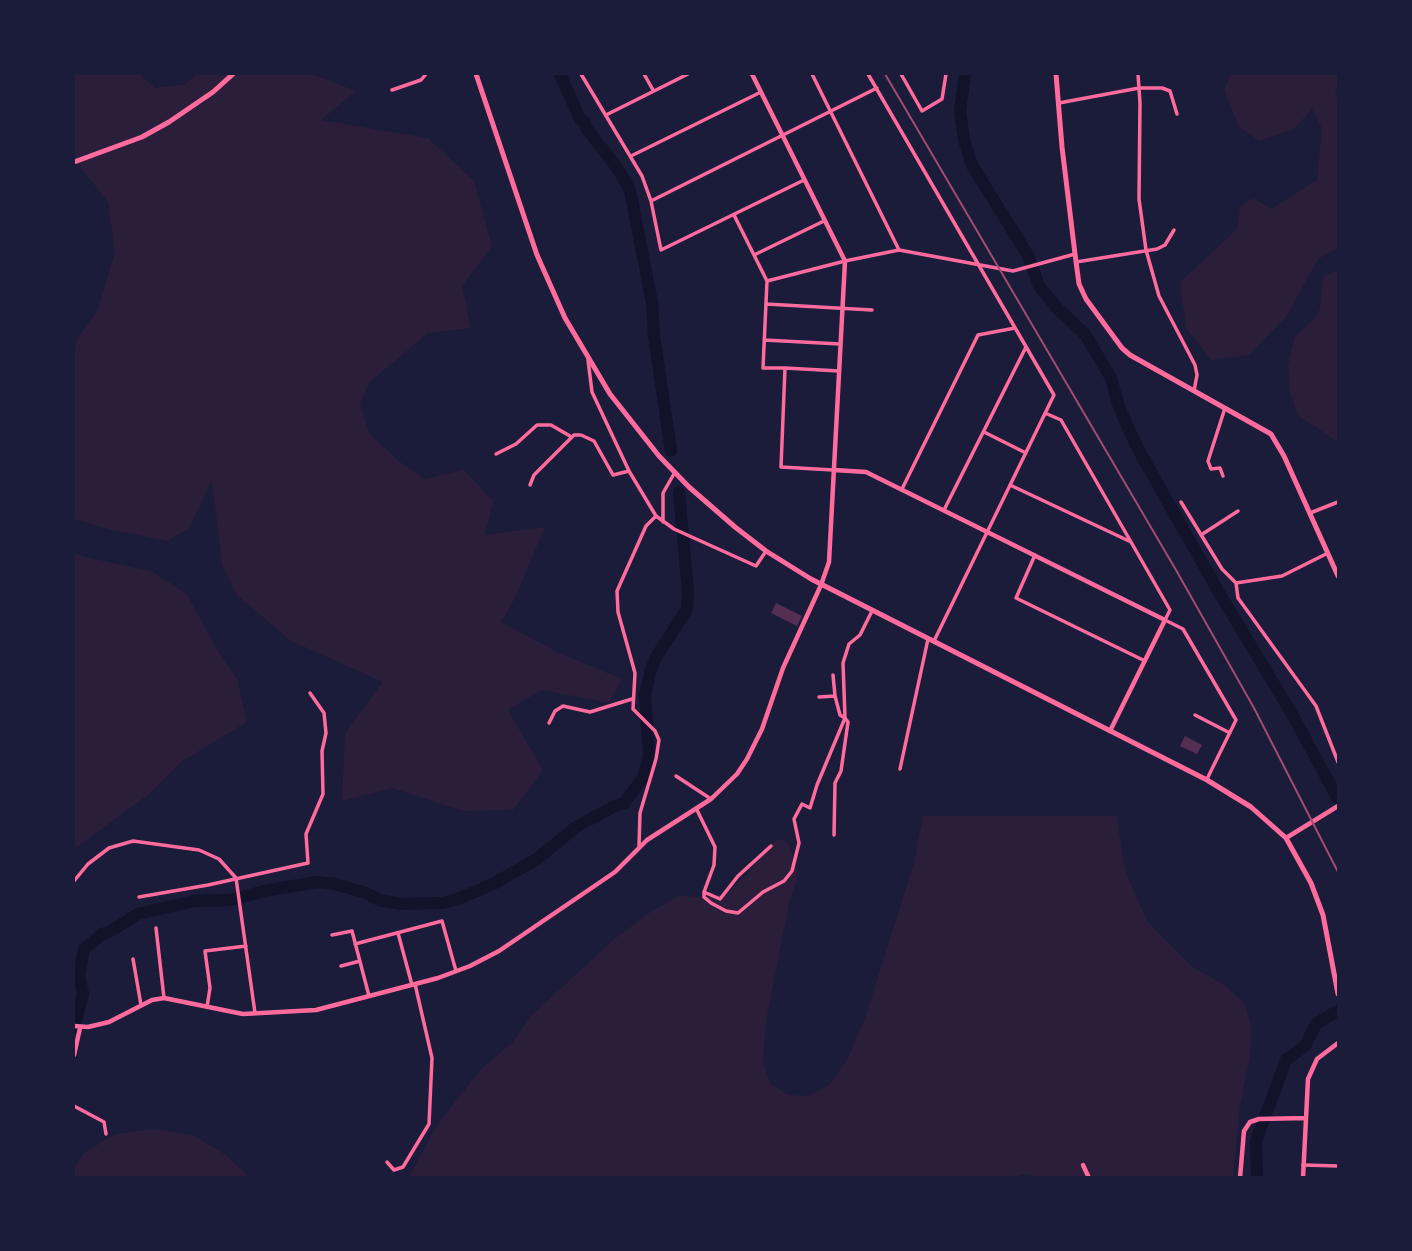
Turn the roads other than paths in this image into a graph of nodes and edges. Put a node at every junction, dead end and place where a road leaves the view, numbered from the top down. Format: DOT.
graph roads {
  1 [pos="233,74"];
  2 [pos="426,74"];
  3 [pos="476,74"];
  4 [pos="581,74"];
  5 [pos="644,74"];
  6 [pos="688,74"];
  7 [pos="751,74"];
  8 [pos="812,74"];
  9 [pos="868,74"];
  10 [pos="901,74"];
  11 [pos="946,74"];
  12 [pos="1056,74"];
  13 [pos="1138,74"];
  14 [pos="877,88"];
  15 [pos="1139,88"];
  16 [pos="392,90"];
  17 [pos="653,91"];
  18 [pos="761,92"];
  19 [pos="1058,103"];
  20 [pos="831,111"];
  21 [pos="1177,114"];
  22 [pos="606,115"];
  23 [pos="782,135"];
  24 [pos="631,157"];
  25 [pos="74,162"];
  26 [pos="804,180"];
  27 [pos="651,201"];
  28 [pos="734,215"];
  29 [pos="824,220"];
  30 [pos="1174,230"];
  31 [pos="899,250"];
  32 [pos="1146,250"];
  33 [pos="1075,254"];
  34 [pos="754,255"];
  35 [pos="845,261"];
  36 [pos="1076,262"];
  37 [pos="978,266"];
  38 [pos="768,281"];
  39 [pos="766,304"];
  40 [pos="842,308"];
  41 [pos="872,310"];
  42 [pos="1015,328"];
  43 [pos="764,340"];
  44 [pos="841,344"];
  45 [pos="1026,347"];
  46 [pos="588,358"];
  47 [pos="785,368"];
  48 [pos="839,370"];
  49 [pos="1194,391"];
  50 [pos="1225,408"];
  51 [pos="1045,413"];
  52 [pos="984,432"];
  53 [pos="570,436"];
  54 [pos="1026,453"];
  55 [pos="496,454"];
  56 [pos="834,470"];
  57 [pos="629,471"];
  58 [pos="674,472"];
  59 [pos="1223,476"];
  60 [pos="530,485"];
  61 [pos="1010,485"];
  62 [pos="902,489"];
  63 [pos="1181,502"];
  64 [pos="1339,502"];
  65 [pos="944,510"];
  66 [pos="1237,511"];
  67 [pos="1310,513"];
  68 [pos="656,516"];
  69 [pos="663,522"];
  70 [pos="987,532"];
  71 [pos="1201,535"];
  72 [pos="1131,542"];
  73 [pos="766,551"];
  74 [pos="1328,553"];
  75 [pos="1035,555"];
  76 [pos="1339,576"];
  77 [pos="1236,583"];
  78 [pos="821,585"];
  79 [pos="872,611"];
  80 [pos="1165,620"];
  81 [pos="931,640"];
  82 [pos="1145,661"];
  83 [pos="833,675"];
  84 [pos="310,693"];
  85 [pos="835,696"];
  86 [pos="818,697"];
  87 [pos="632,699"];
  88 [pos="1195,715"];
  89 [pos="845,718"];
  90 [pos="550,723"];
  91 [pos="1110,731"];
  92 [pos="1230,733"];
  93 [pos="1339,762"];
  94 [pos="900,769"];
  95 [pos="676,776"];
  96 [pos="1207,780"];
  97 [pos="711,799"];
  98 [pos="1339,806"];
  99 [pos="697,810"];
  100 [pos="834,835"];
  101 [pos="1286,838"];
  102 [pos="639,846"];
  103 [pos="771,846"];
  104 [pos="236,878"];
  105 [pos="74,881"];
  106 [pos="704,892"];
  107 [pos="139,897"];
  108 [pos="156,928"];
  109 [pos="398,933"];
  110 [pos="332,935"];
  111 [pos="355,944"];
  112 [pos="246,946"];
  113 [pos="133,959"];
  114 [pos="360,961"];
  115 [pos="341,966"];
  116 [pos="456,972"];
  117 [pos="414,984"];
  118 [pos="1339,994"];
  119 [pos="369,996"];
  120 [pos="163,998"];
  121 [pos="141,1005"];
  122 [pos="207,1007"];
  123 [pos="255,1014"];
  124 [pos="77,1026"];
  125 [pos="1339,1043"];
  126 [pos="74,1055"];
  127 [pos="74,1106"];
  128 [pos="1305,1118"];
  129 [pos="106,1134"];
  130 [pos="387,1162"];
  131 [pos="1303,1165"];
  132 [pos="1083,1166"];
  133 [pos="1339,1166"];
  134 [pos="1089,1178"];
  135 [pos="1240,1178"];
  136 [pos="1303,1178"];
  1 -- 25 [label="main road"];
  2 -- 16 [label="street"];
  3 -- 46 [label="main road"];
  4 -- 22 [label="street"];
  5 -- 17 [label="street"];
  6 -- 17 [label="street"];
  7 -- 18 [label="street"];
  8 -- 20 [label="street"];
  9 -- 14 [label="street"];
  10 -- 11 [label="street"];
  12 -- 19 [label="main road"];
  13 -- 15 [label="street"];
  14 -- 20 [label="street"];
  14 -- 37 [label="street"];
  15 -- 19 [label="street"];
  15 -- 21 [label="street"];
  15 -- 32 [label="street"];
  17 -- 22 [label="street"];
  18 -- 23 [label="street"];
  18 -- 24 [label="street"];
  19 -- 33 [label="main road"];
  20 -- 23 [label="street"];
  20 -- 31 [label="street"];
  22 -- 24 [label="street"];
  23 -- 26 [label="street"];
  23 -- 27 [label="street"];
  24 -- 27 [label="street"];
  26 -- 28 [label="street"];
  26 -- 29 [label="street"];
  27 -- 28 [label="street"];
  28 -- 34 [label="street"];
  29 -- 34 [label="street"];
  29 -- 35 [label="street"];
  30 -- 32 [label="street"];
  31 -- 35 [label="street"];
  31 -- 37 [label="street"];
  32 -- 36 [label="street"];
  32 -- 49 [label="street"];
  33 -- 36 [label="main road"];
  33 -- 37 [label="street"];
  34 -- 38 [label="street"];
  35 -- 38 [label="street"];
  35 -- 40 [label="street"];
  36 -- 49 [label="main road"];
  37 -- 42 [label="street"];
  38 -- 39 [label="street"];
  39 -- 40 [label="street"];
  39 -- 43 [label="street"];
  40 -- 41 [label="street"];
  40 -- 44 [label="street"];
  42 -- 45 [label="street"];
  42 -- 62 [label="street"];
  43 -- 44 [label="street"];
  43 -- 47 [label="street"];
  44 -- 48 [label="street"];
  45 -- 51 [label="street"];
  45 -- 52 [label="street"];
  46 -- 57 [label="street"];
  46 -- 58 [label="main road"];
  47 -- 48 [label="street"];
  47 -- 56 [label="street"];
  48 -- 56 [label="street"];
  49 -- 50 [label="main road"];
  50 -- 59 [label="street"];
  50 -- 67 [label="main road"];
  51 -- 54 [label="street"];
  51 -- 72 [label="street"];
  52 -- 54 [label="street"];
  52 -- 65 [label="street"];
  53 -- 55 [label="street"];
  53 -- 57 [label="street"];
  53 -- 60 [label="street"];
  54 -- 61 [label="street"];
  56 -- 62 [label="street"];
  56 -- 78 [label="street"];
  57 -- 68 [label="street"];
  58 -- 69 [label="street"];
  58 -- 73 [label="main road"];
  61 -- 70 [label="street"];
  61 -- 72 [label="street"];
  62 -- 65 [label="street"];
  63 -- 71 [label="street"];
  64 -- 67 [label="street"];
  65 -- 70 [label="street"];
  66 -- 71 [label="street"];
  67 -- 74 [label="main road"];
  68 -- 69 [label="street"];
  68 -- 87 [label="street"];
  69 -- 73 [label="street"];
  70 -- 75 [label="street"];
  70 -- 81 [label="street"];
  71 -- 77 [label="street"];
  72 -- 80 [label="street"];
  73 -- 78 [label="main road"];
  74 -- 76 [label="main road"];
  74 -- 77 [label="street"];
  75 -- 80 [label="street"];
  75 -- 82 [label="street"];
  77 -- 93 [label="street"];
  78 -- 79 [label="main road"];
  78 -- 97 [label="street"];
  79 -- 81 [label="main road"];
  79 -- 89 [label="street"];
  80 -- 82 [label="street"];
  80 -- 92 [label="street"];
  81 -- 91 [label="main road"];
  81 -- 94 [label="street"];
  82 -- 91 [label="street"];
  83 -- 85 [label="street"];
  84 -- 104 [label="street"];
  85 -- 86 [label="street"];
  85 -- 89 [label="street"];
  87 -- 90 [label="street"];
  87 -- 102 [label="street"];
  88 -- 92 [label="street"];
  89 -- 100 [label="street"];
  89 -- 106 [label="street"];
  91 -- 96 [label="main road"];
  92 -- 96 [label="street"];
  95 -- 97 [label="street"];
  96 -- 101 [label="main road"];
  97 -- 99 [label="street"];
  98 -- 101 [label="street"];
  99 -- 102 [label="street"];
  99 -- 106 [label="street"];
  101 -- 118 [label="main road"];
  102 -- 116 [label="street"];
  103 -- 106 [label="street"];
  104 -- 105 [label="street"];
  104 -- 107 [label="street"];
  104 -- 112 [label="street"];
  108 -- 120 [label="street"];
  109 -- 111 [label="street"];
  109 -- 116 [label="street"];
  109 -- 117 [label="street"];
  110 -- 111 [label="street"];
  111 -- 114 [label="street"];
  112 -- 122 [label="street"];
  112 -- 123 [label="street"];
  113 -- 121 [label="street"];
  114 -- 115 [label="street"];
  114 -- 119 [label="street"];
  116 -- 117 [label="street"];
  117 -- 119 [label="street"];
  117 -- 130 [label="street"];
  119 -- 123 [label="street"];
  120 -- 121 [label="street"];
  120 -- 122 [label="street"];
  121 -- 124 [label="street"];
  122 -- 123 [label="street"];
  124 -- 126 [label="street"];
  125 -- 128 [label="street"];
  127 -- 129 [label="street"];
  128 -- 131 [label="street"];
  128 -- 135 [label="street"];
  131 -- 133 [label="street"];
  131 -- 136 [label="street"];
  132 -- 134 [label="street"];
}
